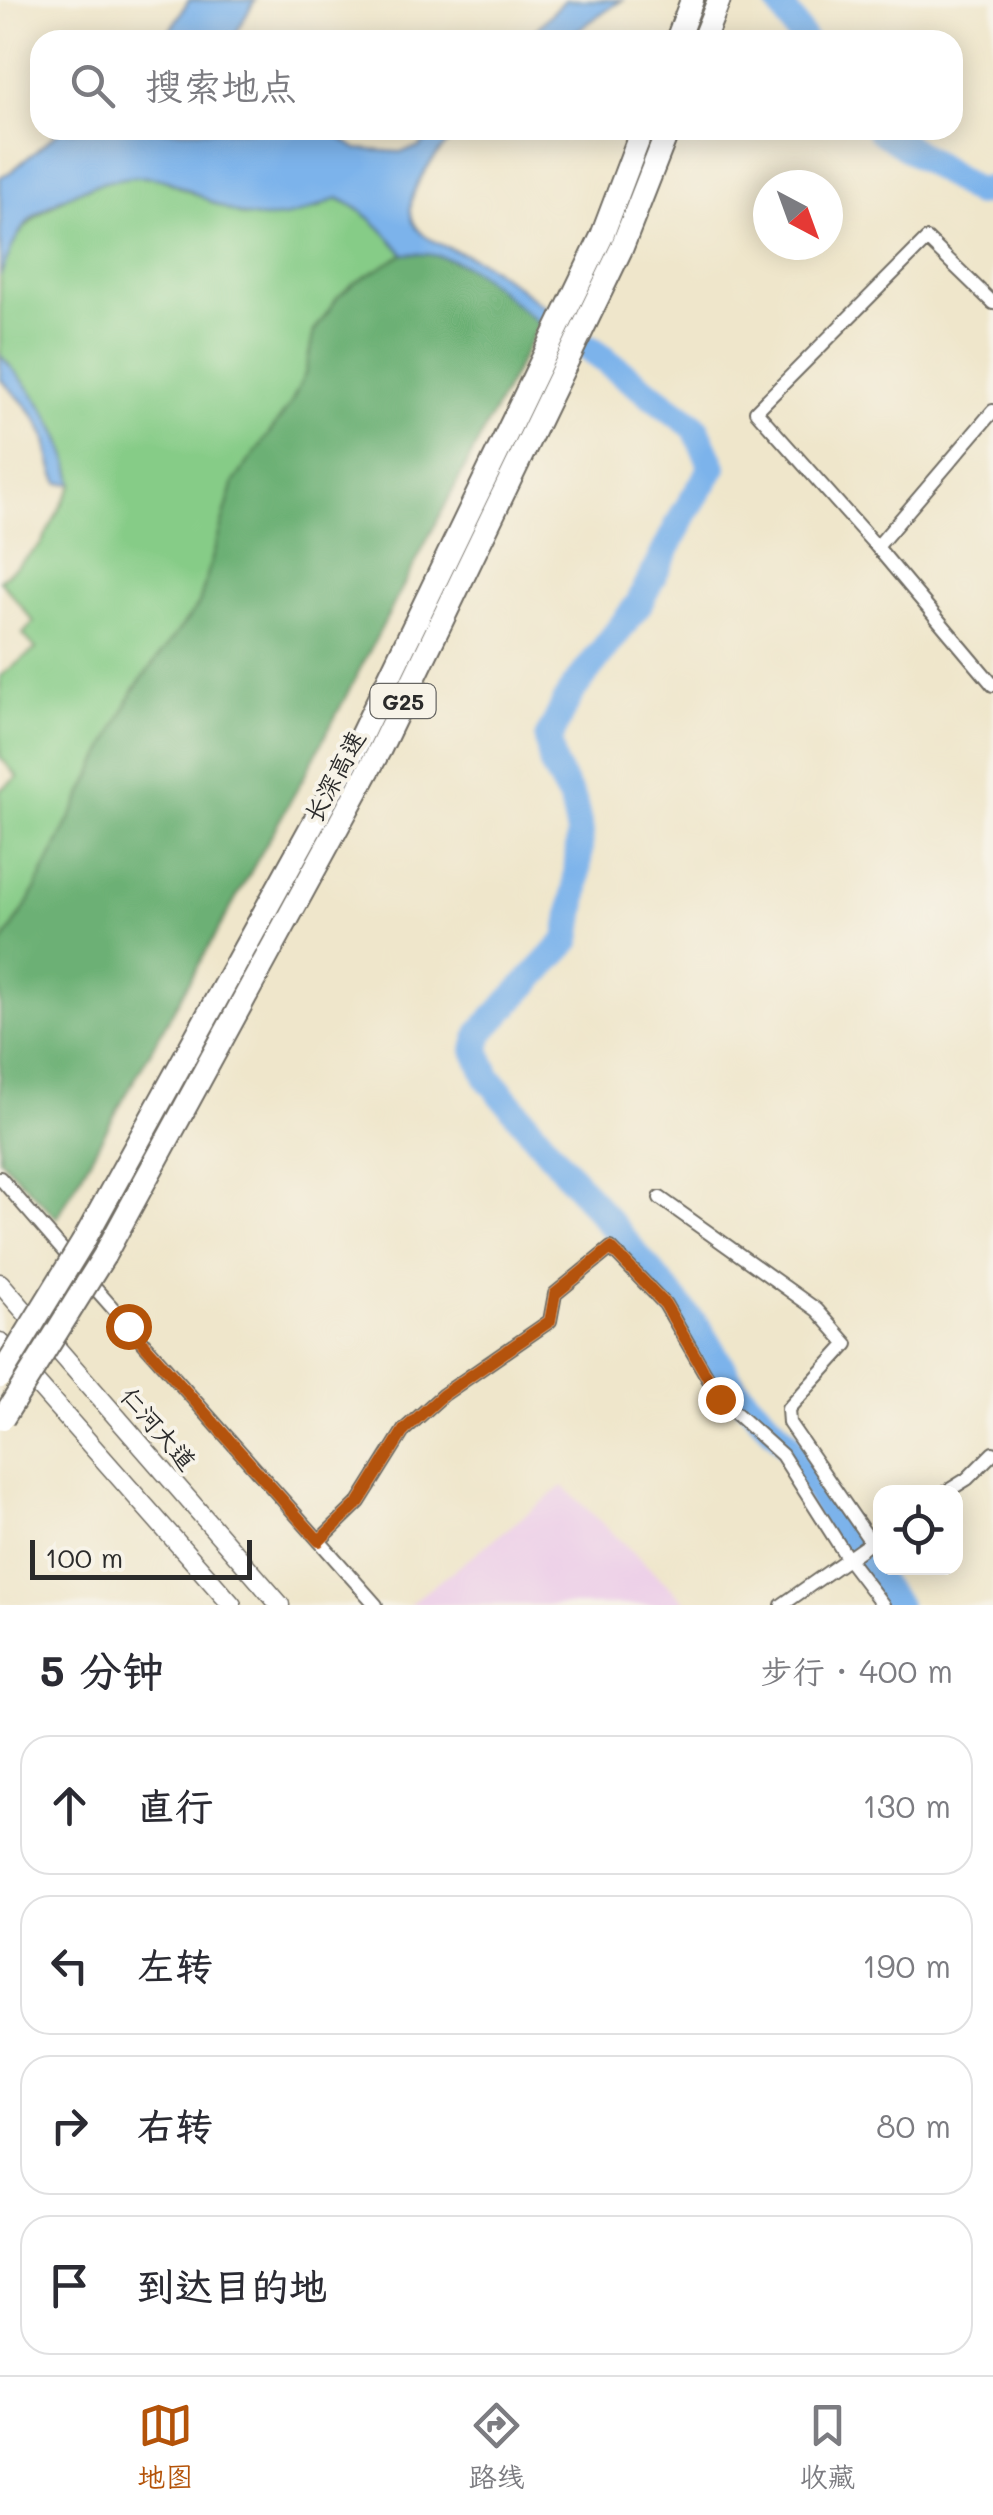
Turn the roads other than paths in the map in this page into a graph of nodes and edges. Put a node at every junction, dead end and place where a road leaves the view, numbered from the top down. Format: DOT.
graph roads {
  1 [pos="692,0"];
  2 [pos="719,0"];
  3 [pos="681,30"];
  4 [pos="707,30"];
  5 [pos="638,140"];
  6 [pos="664,140"];
  7 [pos="993,303"];
  8 [pos="993,412"];
  9 [pos="877,546"];
  10 [pos="993,685"];
  11 [pos="0,1178"];
  12 [pos="660,1198"];
  13 [pos="0,1284"];
  14 [pos="0,1342"];
  15 [pos="0,1377"];
  16 [pos="2,1420"];
  17 [pos="993,1452"];
  18 [pos="957,1485"];
  19 [pos="319,1541"];
  20 [pos="873,1541"];
  21 [pos="850,1557"];
  22 [pos="232,1605"];
  23 [pos="280,1605"];
  24 [pos="376,1605"];
  25 [pos="782,1605"];
  26 [pos="883,1605"];
  1 -- 3 [label="highway"];
  2 -- 4 [label="highway"];
  5 -- 15 [label="highway, 长深高速 / G25, bridge"];
  6 -- 16 [label="highway, 长深高速 / G25, bridge"];
  7 -- 9 [label="street"];
  8 -- 9 [label="street"];
  9 -- 10 [label="street"];
  11 -- 19 [label="street"];
  12 -- 20 [label="street"];
  13 -- 23 [label="main road, 仁河大道"];
  14 -- 22 [label="main road"];
  17 -- 18 [label="street"];
  19 -- 21 [label="street"];
  19 -- 24 [label="street"];
  20 -- 21 [label="street"];
  21 -- 25 [label="street"];
  21 -- 26 [label="street"];
}
